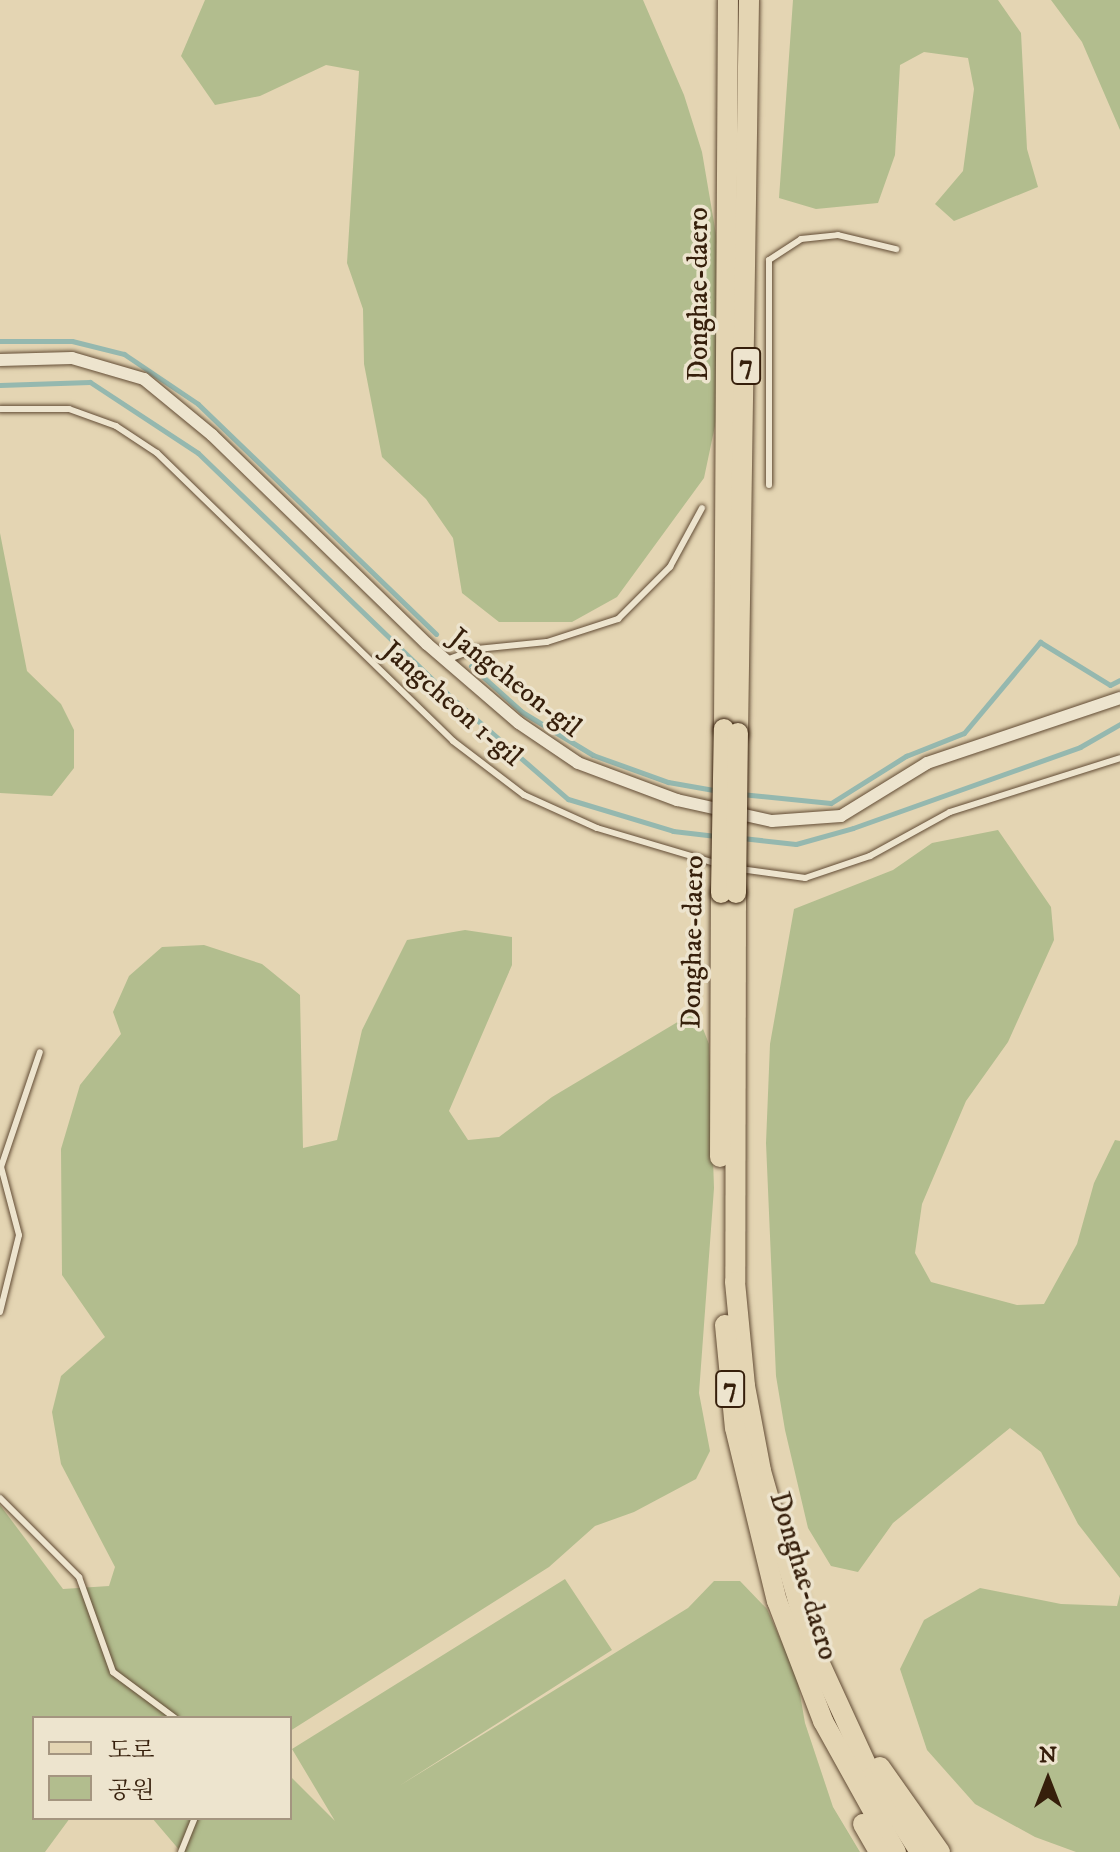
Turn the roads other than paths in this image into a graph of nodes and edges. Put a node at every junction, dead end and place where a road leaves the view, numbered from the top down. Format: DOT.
graph roads {
  1 [pos="728,0"];
  2 [pos="749,0"];
  3 [pos="896,249"];
  4 [pos="0,360"];
  5 [pos="0,409"];
  6 [pos="769,485"];
  7 [pos="702,508"];
  8 [pos="446,660"];
  9 [pos="1120,698"];
  10 [pos="731,731"];
  11 [pos="1120,758"];
  12 [pos="729,893"];
  13 [pos="40,1052"];
  14 [pos="0,1312"];
  15 [pos="0,1498"];
  16 [pos="172,1716"];
  17 [pos="849,1732"];
  18 [pos="837,1749"];
  19 [pos="194,1820"];
  20 [pos="181,1852"];
  21 [pos="879,1852"];
  22 [pos="896,1852"];
  23 [pos="920,1852"];
  24 [pos="940,1852"];
  1 -- 10 [label="main road, Donghae-daero / 7"];
  2 -- 10 [label="main road, Donghae-daero / 7"];
  3 -- 6 [label="lane"];
  4 -- 8 [label="street, Jangcheon-gil"];
  5 -- 11 [label="lane, Jangcheon 1-gil"];
  7 -- 8 [label="lane"];
  8 -- 9 [label="street, Jangcheon-gil"];
  10 -- 12 [label="main road, 7, bridge"];
  12 -- 17 [label="main road, Donghae-daero / 7"];
  12 -- 18 [label="main road, Donghae-daero / 7"];
  13 -- 14 [label="lane"];
  15 -- 16 [label="lane"];
  17 -- 23 [label="main road, Donghae-daero / 7"];
  17 -- 24 [label="main road"];
  18 -- 21 [label="main road"];
  18 -- 22 [label="main road, Donghae-daero / 7"];
  19 -- 20 [label="lane"];
}
